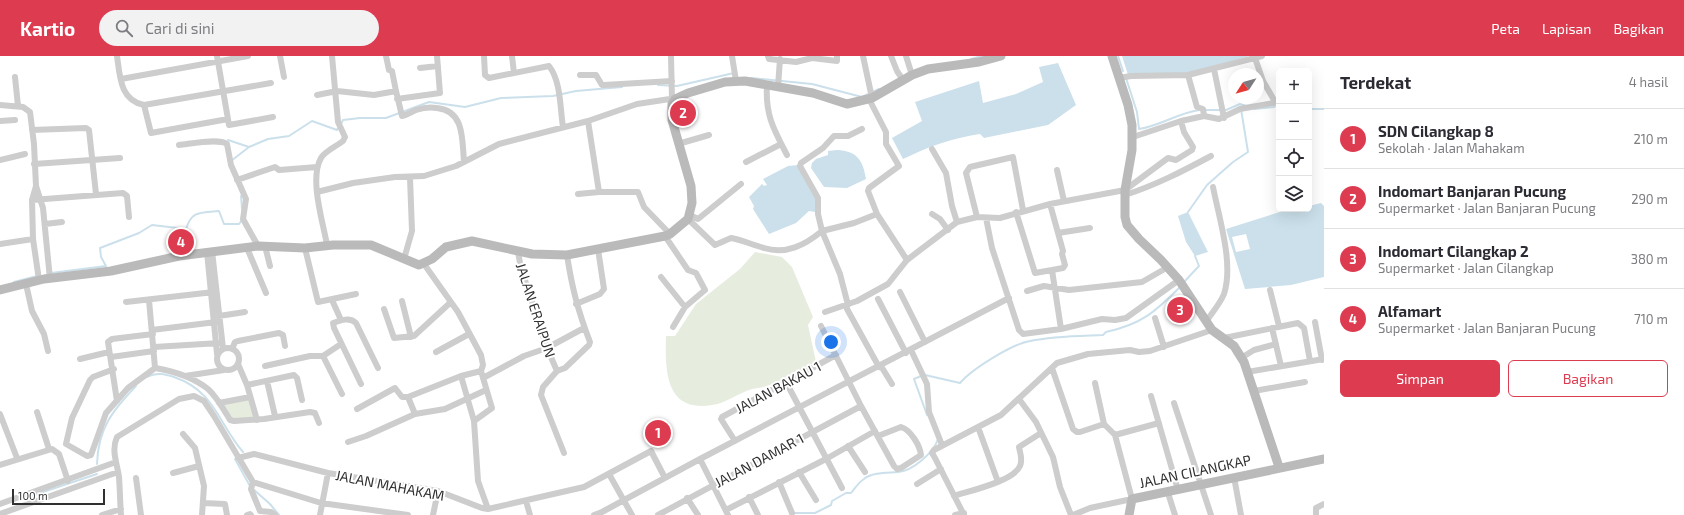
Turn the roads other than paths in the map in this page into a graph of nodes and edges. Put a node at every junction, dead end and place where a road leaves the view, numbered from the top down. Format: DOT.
graph roads {
  1 [pos="117,56"];
  2 [pos="248,56"];
  3 [pos="280,56"];
  4 [pos="332,56"];
  5 [pos="386,56"];
  6 [pos="437,56"];
  7 [pos="484,56"];
  8 [pos="512,56"];
  9 [pos="671,56"];
  10 [pos="732,56"];
  11 [pos="768,56"];
  12 [pos="837,56"];
  13 [pos="862,56"];
  14 [pos="891,56"];
  15 [pos="906,56"];
  16 [pos="1001,56"];
  17 [pos="1112,56"];
  18 [pos="1262,56"];
  19 [pos="1255,58"];
  20 [pos="218,59"];
  21 [pos="780,59"];
  22 [pos="438,66"];
  23 [pos="420,68"];
  24 [pos="1214,69"];
  25 [pos="912,72"];
  26 [pos="514,73"];
  27 [pos="580,75"];
  28 [pos="736,76"];
  29 [pos="1188,76"];
  30 [pos="15,77"];
  31 [pos="284,77"];
  32 [pos="902,78"];
  33 [pos="1119,78"];
  34 [pos="121,79"];
  35 [pos="271,83"];
  36 [pos="672,84"];
  37 [pos="767,86"];
  38 [pos="778,87"];
  39 [pos="223,91"];
  40 [pos="337,91"];
  41 [pos="396,91"];
  42 [pos="317,95"];
  43 [pos="871,95"];
  44 [pos="397,99"];
  45 [pos="673,100"];
  46 [pos="0,105"];
  47 [pos="144,105"];
  48 [pos="18,106"];
  49 [pos="1204,113"];
  50 [pos="1223,113"];
  51 [pos="273,117"];
  52 [pos="228,119"];
  53 [pos="15,120"];
  54 [pos="0,121"];
  55 [pos="588,121"];
  56 [pos="1181,121"];
  57 [pos="563,126"];
  58 [pos="862,129"];
  59 [pos="32,130"];
  60 [pos="709,136"];
  61 [pos="1133,137"];
  62 [pos="678,144"];
  63 [pos="781,144"];
  64 [pos="179,145"];
  65 [pos="932,149"];
  66 [pos="25,154"];
  67 [pos="787,155"];
  68 [pos="1211,156"];
  69 [pos="120,158"];
  70 [pos="0,160"];
  71 [pos="93,160"];
  72 [pos="464,162"];
  73 [pos="746,162"];
  74 [pos="34,164"];
  75 [pos="317,167"];
  76 [pos="1056,170"];
  77 [pos="410,178"];
  78 [pos="237,180"];
  79 [pos="741,184"];
  80 [pos="36,186"];
  81 [pos="1213,188"];
  82 [pos="317,192"];
  83 [pos="599,192"];
  84 [pos="1125,192"];
  85 [pos="96,194"];
  86 [pos="578,194"];
  87 [pos="42,199"];
  88 [pos="32,200"];
  89 [pos="1064,201"];
  90 [pos="1050,204"];
  91 [pos="1020,211"];
  92 [pos="877,214"];
  93 [pos="932,214"];
  94 [pos="689,217"];
  95 [pos="978,217"];
  96 [pos="129,218"];
  97 [pos="986,218"];
  98 [pos="62,222"];
  99 [pos="957,222"];
  100 [pos="45,224"];
  101 [pos="1090,228"];
  102 [pos="948,230"];
  103 [pos="822,231"];
  104 [pos="1058,233"];
  105 [pos="667,235"];
  106 [pos="33,239"];
  107 [pos="0,244"];
  108 [pos="327,245"];
  109 [pos="261,246"];
  110 [pos="247,248"];
  111 [pos="305,248"];
  112 [pos="598,249"];
  113 [pos="210,251"];
  114 [pos="518,252"];
  115 [pos="567,255"];
  116 [pos="404,259"];
  117 [pos="907,260"];
  118 [pos="424,264"];
  119 [pos="270,266"];
  120 [pos="1168,267"];
  121 [pos="1052,270"];
  122 [pos="49,275"];
  123 [pos="39,277"];
  124 [pos="661,277"];
  125 [pos="1181,283"];
  126 [pos="26,284"];
  127 [pos="1055,288"];
  128 [pos="0,290"];
  129 [pos="1270,290"];
  130 [pos="1027,291"];
  131 [pos="214,292"];
  132 [pos="900,292"];
  133 [pos="266,293"];
  134 [pos="356,294"];
  135 [pos="1009,298"];
  136 [pos="878,299"];
  137 [pos="149,300"];
  138 [pos="332,300"];
  139 [pos="402,301"];
  140 [pos="126,302"];
  141 [pos="451,302"];
  142 [pos="576,304"];
  143 [pos="685,307"];
  144 [pos="848,307"];
  145 [pos="384,309"];
  146 [pos="245,312"];
  147 [pos="825,312"];
  148 [pos="1155,318"];
  149 [pos="217,320"];
  150 [pos="341,320"];
  151 [pos="1206,322"];
  152 [pos="1315,322"];
  153 [pos="821,326"];
  154 [pos="1279,326"];
  155 [pos="673,327"];
  156 [pos="584,328"];
  157 [pos="1272,328"];
  158 [pos="1061,329"];
  159 [pos="1212,330"];
  160 [pos="152,332"];
  161 [pos="469,334"];
  162 [pos="411,337"];
  163 [pos="1224,338"];
  164 [pos="925,342"];
  165 [pos="341,344"];
  166 [pos="1276,344"];
  167 [pos="220,345"];
  168 [pos="285,346"];
  169 [pos="1164,347"];
  170 [pos="232,348"];
  171 [pos="547,348"];
  172 [pos="154,349"];
  173 [pos="48,351"];
  174 [pos="908,351"];
  175 [pos="436,352"];
  176 [pos="110,355"];
  177 [pos="836,355"];
  178 [pos="323,356"];
  179 [pos="1241,358"];
  180 [pos="80,359"];
  181 [pos="1323,360"];
  182 [pos="1310,361"];
  183 [pos="238,364"];
  184 [pos="265,366"];
  185 [pos="880,366"];
  186 [pos="1281,366"];
  187 [pos="155,368"];
  188 [pos="378,368"];
  189 [pos="1052,368"];
  190 [pos="114,369"];
  191 [pos="224,370"];
  192 [pos="557,371"];
  193 [pos="1247,372"];
  194 [pos="482,375"];
  195 [pos="183,376"];
  196 [pos="461,376"];
  197 [pos="267,381"];
  198 [pos="786,382"];
  199 [pos="850,382"];
  200 [pos="1305,382"];
  201 [pos="1095,383"];
  202 [pos="361,384"];
  203 [pos="892,384"];
  204 [pos="247,385"];
  205 [pos="486,390"];
  206 [pos="1254,391"];
  207 [pos="342,394"];
  208 [pos="1151,396"];
  209 [pos="250,397"];
  210 [pos="408,397"];
  211 [pos="1019,399"];
  212 [pos="302,400"];
  213 [pos="466,400"];
  214 [pos="117,401"];
  215 [pos="219,402"];
  216 [pos="1174,403"];
  217 [pos="800,406"];
  218 [pos="861,406"];
  219 [pos="358,408"];
  220 [pos="37,412"];
  221 [pos="0,414"];
  222 [pos="415,414"];
  223 [pos="275,416"];
  224 [pos="256,420"];
  225 [pos="474,421"];
  226 [pos="320,423"];
  227 [pos="1159,423"];
  228 [pos="1104,424"];
  229 [pos="978,427"];
  230 [pos="812,432"];
  231 [pos="877,433"];
  232 [pos="1041,433"];
  233 [pos="183,434"];
  234 [pos="1115,435"];
  235 [pos="735,441"];
  236 [pos="348,442"];
  237 [pos="942,445"];
  238 [pos="848,446"];
  239 [pos="49,449"];
  240 [pos="564,453"];
  241 [pos="17,458"];
  242 [pos="238,458"];
  243 [pos="700,459"];
  244 [pos="826,459"];
  245 [pos="1324,459"];
  246 [pos="116,462"];
  247 [pos="0,465"];
  248 [pos="107,466"];
  249 [pos="199,466"];
  250 [pos="1279,467"];
  251 [pos="941,469"];
  252 [pos="118,472"];
  253 [pos="328,472"];
  254 [pos="798,472"];
  255 [pos="865,472"];
  256 [pos="172,473"];
  257 [pos="609,474"];
  258 [pos="110,475"];
  259 [pos="1234,477"];
  260 [pos="136,478"];
  261 [pos="665,478"];
  262 [pos="68,481"];
  263 [pos="779,482"];
  264 [pos="998,482"];
  265 [pos="917,484"];
  266 [pos="713,485"];
  267 [pos="1201,485"];
  268 [pos="252,486"];
  269 [pos="842,488"];
  270 [pos="1178,490"];
  271 [pos="438,492"];
  272 [pos="1168,493"];
  273 [pos="954,496"];
  274 [pos="749,497"];
  275 [pos="687,498"];
  276 [pos="1132,499"];
  277 [pos="624,500"];
  278 [pos="816,500"];
  279 [pos="526,501"];
  280 [pos="203,503"];
  281 [pos="321,503"];
  282 [pos="0,504"];
  283 [pos="1324,504"];
  284 [pos="488,509"];
  285 [pos="121,512"];
  286 [pos="727,512"];
  287 [pos="666,513"];
  288 [pos="792,513"];
  289 [pos="0,514"];
  290 [pos="964,514"];
  291 [pos="102,515"];
  292 [pos="141,515"];
  293 [pos="202,515"];
  294 [pos="227,515"];
  295 [pos="247,515"];
  296 [pos="251,515"];
  297 [pos="275,515"];
  298 [pos="320,515"];
  299 [pos="408,515"];
  300 [pos="433,515"];
  301 [pos="530,515"];
  302 [pos="594,515"];
  303 [pos="632,515"];
  304 [pos="658,515"];
  305 [pos="698,515"];
  306 [pos="758,515"];
  307 [pos="955,515"];
  308 [pos="1072,515"];
  309 [pos="1129,515"];
  310 [pos="1175,515"];
  311 [pos="1210,515"];
  312 [pos="1241,515"];
  313 [pos="1316,515"];
  1 -- 34 [label="street"];
  2 -- 20 [label="street"];
  3 -- 31 [label="street"];
  4 -- 40 [label="street"];
  5 -- 41 [label="street"];
  6 -- 22 [label="street"];
  7 -- 26 [label="street"];
  8 -- 26 [label="street"];
  9 -- 36 [label="street"];
  10 -- 28 [label="street"];
  11 -- 21 [label="street"];
  12 -- 21 [label="street"];
  13 -- 43 [label="street"];
  14 -- 32 [label="street"];
  15 -- 25 [label="street"];
  16 -- 25 [label="street"];
  17 -- 33 [label="street"];
  18 -- 19 [label="street"];
  19 -- 24 [label="street"];
  19 -- 50 [label="street"];
  20 -- 34 [label="street"];
  20 -- 39 [label="street"];
  21 -- 38 [label="street"];
  22 -- 23 [label="street"];
  22 -- 44 [label="street"];
  24 -- 29 [label="street"];
  24 -- 50 [label="street"];
  25 -- 32 [label="street"];
  26 -- 57 [label="street"];
  27 -- 36 [label="street"];
  28 -- 37 [label="street"];
  28 -- 45 [label="street"];
  29 -- 33 [label="street"];
  29 -- 49 [label="street"];
  30 -- 48 [label="street"];
  32 -- 43 [label="street"];
  33 -- 61 [label="street"];
  34 -- 47 [label="street"];
  35 -- 39 [label="street"];
  36 -- 45 [label="street"];
  37 -- 38 [label="street"];
  37 -- 63 [label="street"];
  38 -- 43 [label="street"];
  39 -- 47 [label="street"];
  39 -- 52 [label="street"];
  40 -- 41 [label="street"];
  40 -- 42 [label="street"];
  40 -- 75 [label="street"];
  41 -- 44 [label="street"];
  43 -- 92 [label="street"];
  44 -- 72 [label="street"];
  45 -- 55 [label="street"];
  45 -- 62 [label="street"];
  46 -- 48 [label="street"];
  47 -- 52 [label="street"];
  48 -- 59 [label="street"];
  49 -- 50 [label="street"];
  49 -- 56 [label="street"];
  51 -- 52 [label="street"];
  53 -- 54 [label="street"];
  55 -- 57 [label="street"];
  55 -- 83 [label="street"];
  56 -- 61 [label="street"];
  56 -- 84 [label="street"];
  57 -- 72 [label="street"];
  58 -- 103 [label="street"];
  59 -- 71 [label="street"];
  59 -- 74 [label="street"];
  60 -- 62 [label="street"];
  61 -- 84 [label="street"];
  62 -- 94 [label="street"];
  63 -- 67 [label="street"];
  63 -- 73 [label="street"];
  64 -- 78 [label="street"];
  65 -- 99 [label="street"];
  66 -- 70 [label="street"];
  68 -- 84 [label="street"];
  69 -- 71 [label="street"];
  71 -- 74 [label="street"];
  71 -- 85 [label="street"];
  72 -- 77 [label="street"];
  74 -- 80 [label="street"];
  75 -- 78 [label="street"];
  75 -- 82 [label="street"];
  76 -- 89 [label="street"];
  77 -- 82 [label="street"];
  77 -- 116 [label="street"];
  78 -- 109 [label="street"];
  79 -- 94 [label="street"];
  80 -- 87 [label="street"];
  80 -- 88 [label="street"];
  81 -- 151 [label="street"];
  82 -- 108 [label="street"];
  83 -- 86 [label="street"];
  83 -- 105 [label="street"];
  84 -- 89 [label="street"];
  84 -- 120 [label="street"];
  85 -- 87 [label="street"];
  85 -- 96 [label="street"];
  87 -- 88 [label="street"];
  87 -- 100 [label="street"];
  88 -- 106 [label="street"];
  89 -- 90 [label="street"];
  90 -- 91 [label="street"];
  90 -- 104 [label="street"];
  91 -- 95 [label="street"];
  91 -- 97 [label="street"];
  91 -- 121 [label="street"];
  92 -- 103 [label="street"];
  92 -- 117 [label="street"];
  93 -- 102 [label="street"];
  94 -- 103 [label="street"];
  94 -- 105 [label="street"];
  95 -- 97 [label="street"];
  95 -- 99 [label="street"];
  97 -- 135 [label="street"];
  98 -- 100 [label="street"];
  99 -- 102 [label="street"];
  100 -- 122 [label="street"];
  101 -- 104 [label="street"];
  102 -- 117 [label="street"];
  103 -- 144 [label="street"];
  104 -- 121 [label="street"];
  105 -- 112 [label="street"];
  105 -- 143 [label="street"];
  106 -- 107 [label="street"];
  106 -- 123 [label="street"];
  108 -- 111 [label="street"];
  108 -- 116 [label="street"];
  109 -- 110 [label="street"];
  109 -- 111 [label="street"];
  109 -- 119 [label="street"];
  110 -- 113 [label="street"];
  110 -- 133 [label="street"];
  111 -- 138 [label="street"];
  112 -- 115 [label="street"];
  112 -- 142 [label="street"];
  113 -- 122 [label="street"];
  113 -- 131 [label="street"];
  114 -- 115 [label="street"];
  114 -- 118 [label="street"];
  114 -- 171 [label="street, JALAN ERAIPUN"];
  115 -- 142 [label="street"];
  116 -- 118 [label="street"];
  117 -- 144 [label="street"];
  118 -- 141 [label="street"];
  120 -- 125 [label="street"];
  120 -- 127 [label="street"];
  121 -- 127 [label="street"];
  122 -- 123 [label="street"];
  123 -- 126 [label="street"];
  124 -- 143 [label="street"];
  125 -- 151 [label="street"];
  125 -- 158 [label="street"];
  126 -- 128 [label="street"];
  126 -- 173 [label="street"];
  127 -- 130 [label="street"];
  127 -- 158 [label="street"];
  129 -- 154 [label="street"];
  131 -- 137 [label="street"];
  131 -- 149 [label="street"];
  132 -- 164 [label="street"];
  134 -- 138 [label="street"];
  135 -- 158 [label="street"];
  135 -- 164 [label="street"];
  136 -- 174 [label="street"];
  137 -- 140 [label="street"];
  137 -- 160 [label="street"];
  138 -- 150 [label="street"];
  139 -- 162 [label="street"];
  141 -- 161 [label="street"];
  141 -- 162 [label="street"];
  142 -- 156 [label="street"];
  143 -- 155 [label="street"];
  144 -- 147 [label="street"];
  144 -- 185 [label="street"];
  145 -- 162 [label="street"];
  146 -- 149 [label="street"];
  148 -- 169 [label="street"];
  149 -- 160 [label="street"];
  149 -- 167 [label="street"];
  150 -- 165 [label="street"];
  150 -- 188 [label="street"];
  151 -- 159 [label="street"];
  152 -- 181 [label="street"];
  153 -- 177 [label="street"];
  154 -- 157 [label="street"];
  154 -- 182 [label="street"];
  156 -- 171 [label="street"];
  156 -- 192 [label="street"];
  157 -- 163 [label="street"];
  157 -- 166 [label="street"];
  159 -- 163 [label="street"];
  159 -- 169 [label="street"];
  160 -- 172 [label="street"];
  160 -- 176 [label="street"];
  161 -- 175 [label="street"];
  161 -- 194 [label="street"];
  163 -- 179 [label="street"];
  164 -- 174 [label="street"];
  165 -- 178 [label="street"];
  165 -- 202 [label="street"];
  166 -- 179 [label="street"];
  166 -- 186 [label="street"];
  167 -- 170 [label="street"];
  167 -- 172 [label="street"];
  167 -- 191 [label="street"];
  168 -- 170 [label="street"];
  169 -- 189 [label="street"];
  170 -- 183 [label="street"];
  171 -- 192 [label="street, JALAN ERAIPUN"];
  171 -- 194 [label="street"];
  172 -- 176 [label="street"];
  172 -- 187 [label="street"];
  174 -- 185 [label="street"];
  174 -- 237 [label="street"];
  176 -- 180 [label="street"];
  176 -- 190 [label="street"];
  177 -- 198 [label="street, JALAN BAKAU 1"];
  177 -- 199 [label="street"];
  178 -- 184 [label="street"];
  178 -- 207 [label="street"];
  179 -- 193 [label="street"];
  181 -- 182 [label="street"];
  182 -- 186 [label="street"];
  183 -- 191 [label="street"];
  183 -- 204 [label="street"];
  185 -- 199 [label="street"];
  185 -- 203 [label="street"];
  186 -- 193 [label="street"];
  187 -- 195 [label="street"];
  187 -- 214 [label="street"];
  189 -- 211 [label="street"];
  189 -- 228 [label="street"];
  190 -- 214 [label="street"];
  190 -- 214 [label="street"];
  191 -- 195 [label="street"];
  192 -- 240 [label="street, JALAN ERAIPUN"];
  193 -- 206 [label="street"];
  194 -- 196 [label="street"];
  194 -- 205 [label="street"];
  195 -- 215 [label="street"];
  196 -- 210 [label="street"];
  196 -- 213 [label="street"];
  197 -- 204 [label="street"];
  197 -- 212 [label="street"];
  197 -- 223 [label="street"];
  198 -- 217 [label="street"];
  198 -- 235 [label="street, JALAN BAKAU 1"];
  199 -- 217 [label="street"];
  199 -- 218 [label="street"];
  200 -- 206 [label="street"];
  201 -- 228 [label="street"];
  204 -- 209 [label="street"];
  205 -- 213 [label="street"];
  205 -- 225 [label="street"];
  206 -- 250 [label="street"];
  208 -- 227 [label="street"];
  209 -- 215 [label="street"];
  209 -- 224 [label="street"];
  210 -- 219 [label="street"];
  210 -- 222 [label="street"];
  211 -- 229 [label="street"];
  211 -- 232 [label="street"];
  213 -- 222 [label="street"];
  213 -- 225 [label="street"];
  215 -- 224 [label="street"];
  216 -- 267 [label="street"];
  217 -- 230 [label="street"];
  217 -- 235 [label="street"];
  218 -- 230 [label="street, JALAN DAMAR 1"];
  218 -- 231 [label="street"];
  220 -- 239 [label="street"];
  221 -- 241 [label="street"];
  222 -- 236 [label="street"];
  223 -- 224 [label="street"];
  223 -- 226 [label="street"];
  225 -- 284 [label="street"];
  227 -- 234 [label="street"];
  227 -- 270 [label="street"];
  228 -- 234 [label="street"];
  229 -- 237 [label="street"];
  229 -- 264 [label="street"];
  230 -- 244 [label="street"];
  230 -- 266 [label="street, JALAN DAMAR 1"];
  231 -- 231 [label="street"];
  231 -- 238 [label="street"];
  232 -- 264 [label="street"];
  232 -- 308 [label="street"];
  233 -- 249 [label="street"];
  234 -- 276 [label="street"];
  235 -- 243 [label="street"];
  237 -- 251 [label="street"];
  238 -- 244 [label="street"];
  238 -- 255 [label="street"];
  239 -- 241 [label="street"];
  239 -- 262 [label="street"];
  241 -- 247 [label="street"];
  242 -- 246 [label="street"];
  242 -- 253 [label="street, JALAN MAHAKAM"];
  242 -- 268 [label="street"];
  243 -- 261 [label="street"];
  243 -- 266 [label="street"];
  244 -- 254 [label="street"];
  244 -- 269 [label="street"];
  245 -- 250 [label="street, JALAN CILANGKAP"];
  246 -- 248 [label="street"];
  246 -- 252 [label="street"];
  248 -- 258 [label="street"];
  248 -- 262 [label="street"];
  249 -- 256 [label="street"];
  249 -- 280 [label="street"];
  250 -- 259 [label="street, JALAN CILANGKAP"];
  251 -- 265 [label="street"];
  251 -- 273 [label="street"];
  252 -- 258 [label="street"];
  252 -- 285 [label="street"];
  253 -- 271 [label="street, JALAN MAHAKAM"];
  253 -- 281 [label="street"];
  254 -- 263 [label="street"];
  254 -- 278 [label="street"];
  257 -- 261 [label="street"];
  257 -- 277 [label="street"];
  257 -- 279 [label="street"];
  258 -- 289 [label="street"];
  259 -- 267 [label="street, JALAN CILANGKAP"];
  259 -- 312 [label="street"];
  260 -- 292 [label="street"];
  261 -- 277 [label="street"];
  262 -- 282 [label="street"];
  263 -- 274 [label="street"];
  263 -- 288 [label="street"];
  264 -- 273 [label="street"];
  266 -- 275 [label="street, JALAN DAMAR 1"];
  266 -- 286 [label="street"];
  267 -- 270 [label="street, JALAN CILANGKAP"];
  267 -- 311 [label="street"];
  268 -- 281 [label="street"];
  268 -- 297 [label="street"];
  270 -- 272 [label="street, JALAN CILANGKAP"];
  271 -- 284 [label="street, JALAN MAHAKAM"];
  271 -- 300 [label="street"];
  272 -- 276 [label="street, JALAN CILANGKAP"];
  272 -- 310 [label="street"];
  273 -- 290 [label="street"];
  274 -- 286 [label="street"];
  274 -- 306 [label="street"];
  275 -- 287 [label="street, JALAN DAMAR 1"];
  275 -- 305 [label="street"];
  276 -- 308 [label="street"];
  276 -- 309 [label="street, JALAN CILANGKAP"];
  277 -- 302 [label="street"];
  277 -- 303 [label="street"];
  279 -- 284 [label="street"];
  279 -- 301 [label="street"];
  280 -- 293 [label="street"];
  280 -- 294 [label="street"];
  281 -- 298 [label="street"];
  281 -- 299 [label="street"];
  283 -- 313 [label="street"];
  285 -- 291 [label="street"];
  287 -- 304 [label="street, JALAN DAMAR 1"];
  290 -- 307 [label="street"];
  295 -- 296 [label="street"];
}
